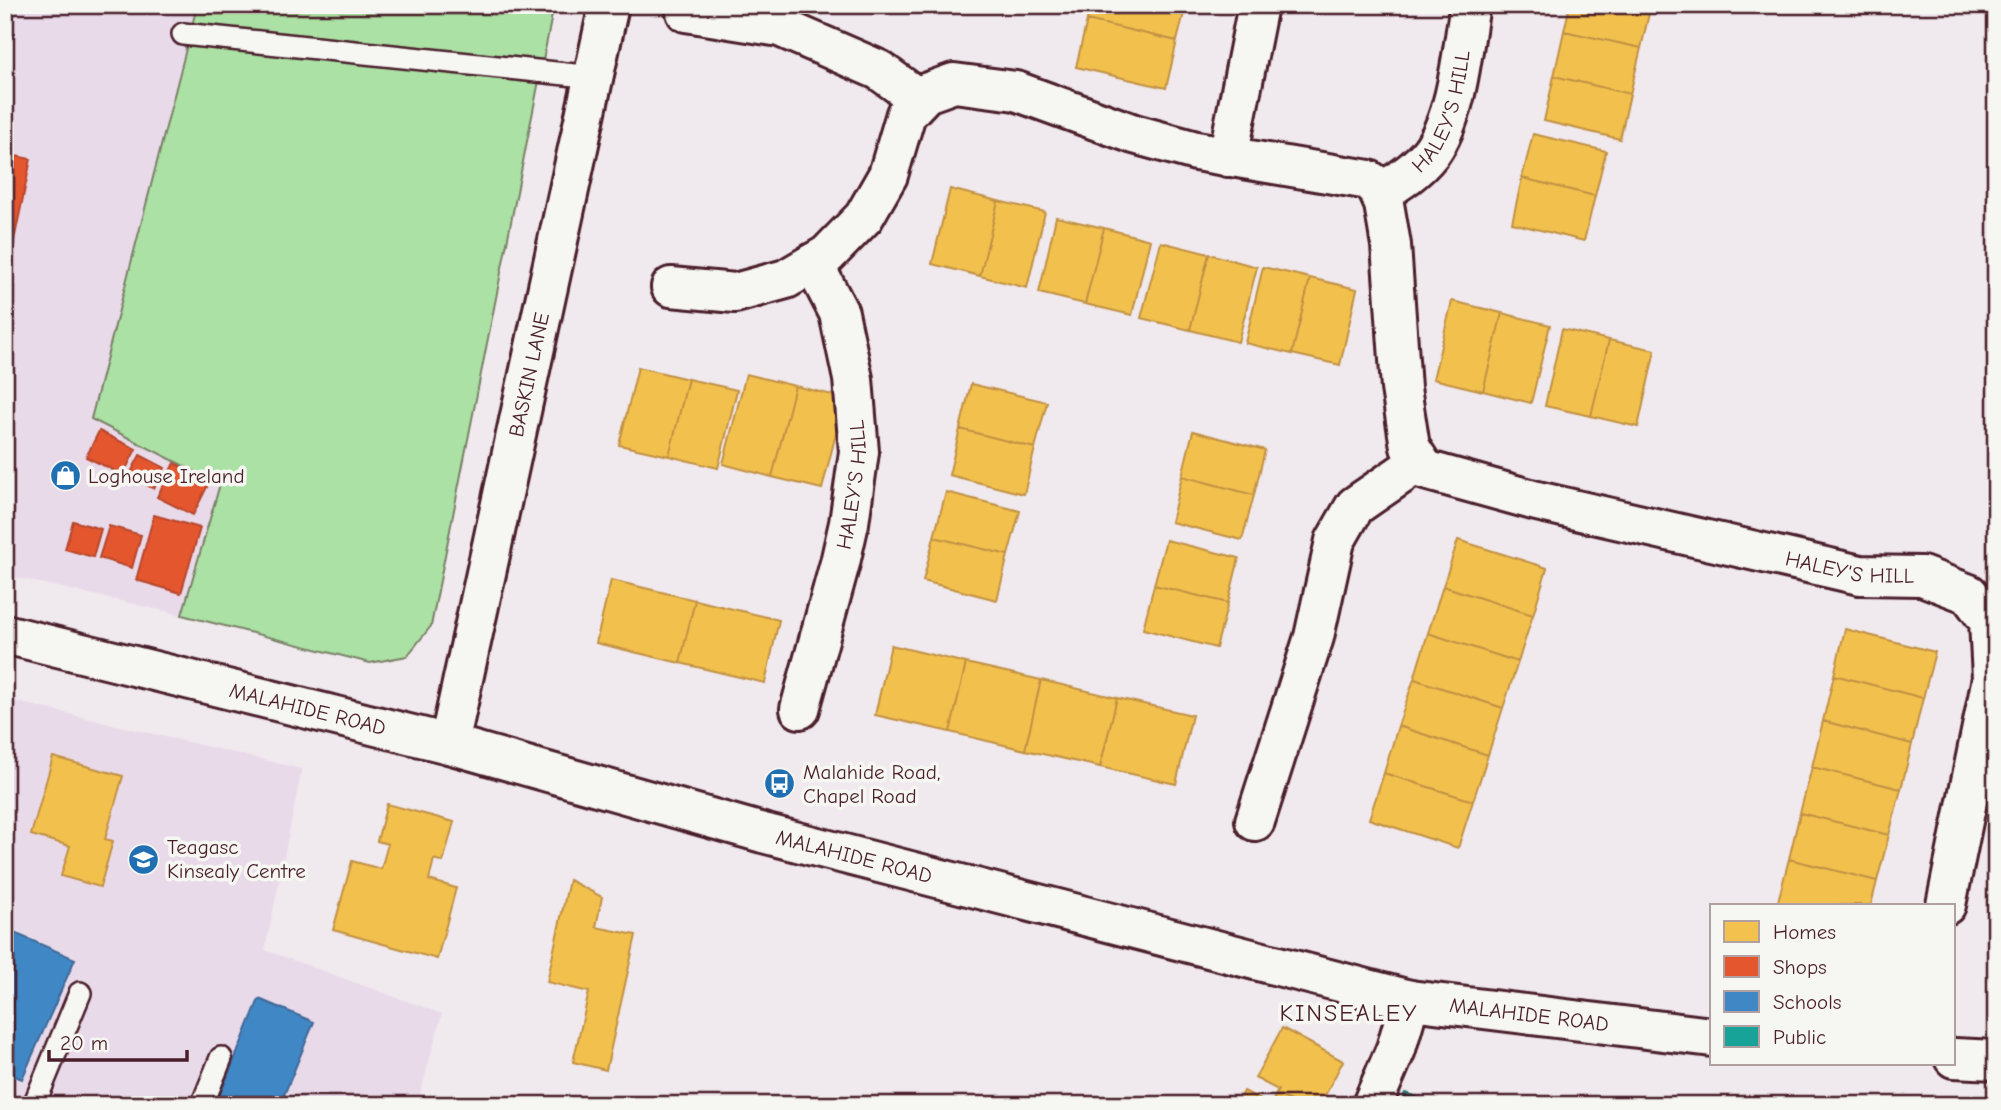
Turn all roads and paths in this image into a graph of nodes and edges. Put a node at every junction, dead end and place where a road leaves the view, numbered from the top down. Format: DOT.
graph roads {
  1 [pos="609,5"];
  2 [pos="1258,5"];
  3 [pos="1471,5"];
  4 [pos="686,12"];
  5 [pos="183,34"];
  6 [pos="594,77"];
  7 [pos="919,99"];
  8 [pos="1228,157"];
  9 [pos="1380,193"];
  10 [pos="813,263"];
  11 [pos="671,287"];
  12 [pos="1419,462"];
  13 [pos="5,634"];
  14 [pos="800,709"];
  15 [pos="449,744"];
  16 [pos="1255,821"];
  17 [pos="1946,904"];
  18 [pos="79,993"];
  19 [pos="1410,1000"];
  20 [pos="1710,1037"];
  21 [pos="221,1058"];
  22 [pos="1955,1058"];
  23 [pos="1996,1059"];
  24 [pos="34,1105"];
  25 [pos="202,1105"];
  26 [pos="1371,1105"];
  1 -- 6 [label="street, BASKIN LANE"];
  2 -- 8 [label="street"];
  3 -- 9 [label="street, HALEY'S HILL"];
  4 -- 7 [label="street"];
  5 -- 6 [label="lane"];
  6 -- 15 [label="street, BASKIN LANE"];
  7 -- 8 [label="street"];
  7 -- 10 [label="street"];
  8 -- 9 [label="street"];
  9 -- 12 [label="street"];
  10 -- 11 [label="street"];
  10 -- 14 [label="street, HALEY'S HILL"];
  12 -- 16 [label="street"];
  12 -- 17 [label="street, HALEY'S HILL"];
  13 -- 15 [label="street, MALAHIDE ROAD"];
  15 -- 19 [label="street, MALAHIDE ROAD"];
  18 -- 24 [label="lane"];
  19 -- 20 [label="street, MALAHIDE ROAD"];
  19 -- 26 [label="street"];
  21 -- 25 [label="lane"];
  22 -- 23 [label="street"];
}
